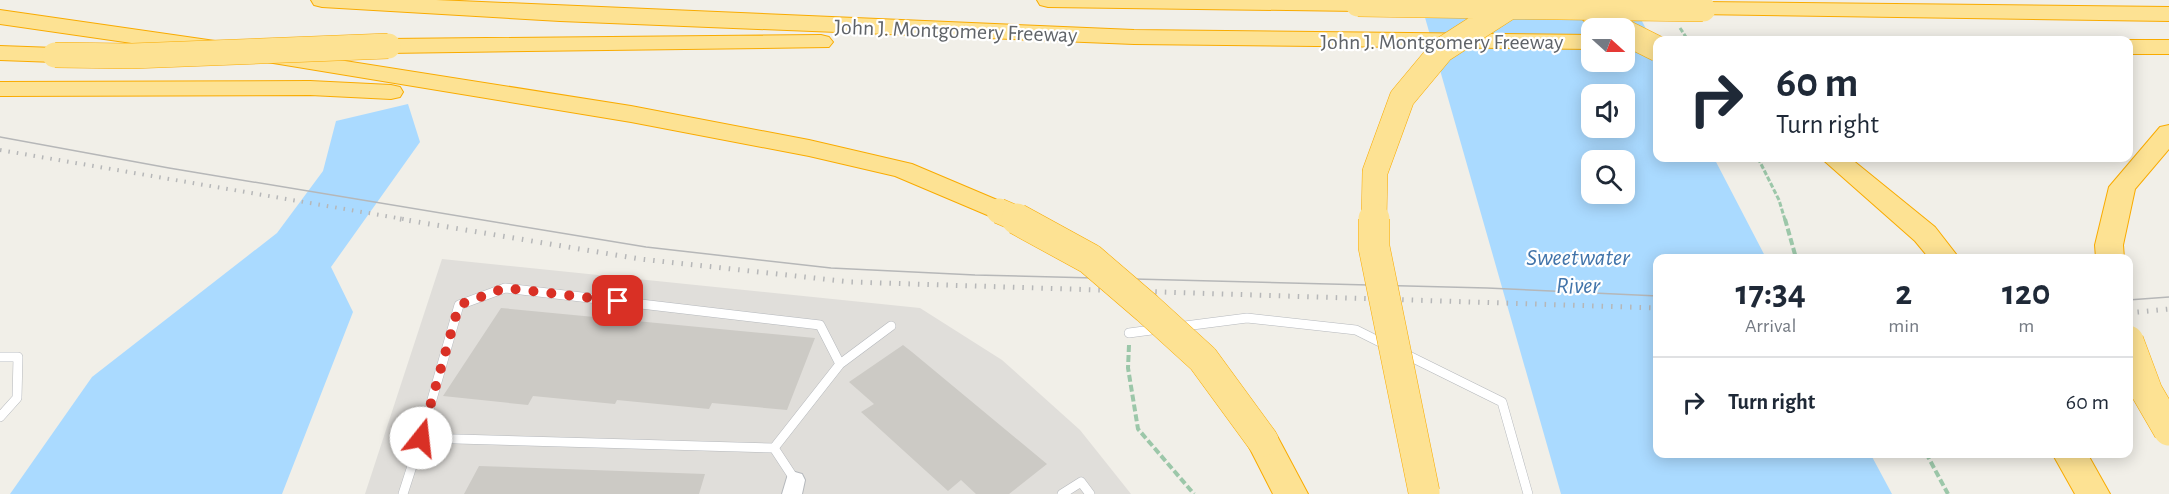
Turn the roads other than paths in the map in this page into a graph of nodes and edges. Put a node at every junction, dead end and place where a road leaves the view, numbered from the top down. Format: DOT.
graph roads {
  1 [pos="322,0"];
  2 [pos="1048,0"];
  3 [pos="1520,0"];
  4 [pos="1544,0"];
  5 [pos="1097,1"];
  6 [pos="2169,14"];
  7 [pos="0,17"];
  8 [pos="1591,18"];
  9 [pos="1134,37"];
  10 [pos="1635,38"];
  11 [pos="1581,42"];
  12 [pos="1635,42"];
  13 [pos="1653,42"];
  14 [pos="1653,46"];
  15 [pos="2133,47"];
  16 [pos="2169,47"];
  17 [pos="0,53"];
  18 [pos="0,89"];
  19 [pos="704,128"];
  20 [pos="2169,133"];
  21 [pos="1839,162"];
  22 [pos="2109,252"];
  23 [pos="1942,254"];
  24 [pos="891,326"];
  25 [pos="1129,333"];
  26 [pos="2133,354"];
  27 [pos="0,357"];
  28 [pos="840,364"];
  29 [pos="0,417"];
  30 [pos="2169,430"];
  31 [pos="421,438"];
  32 [pos="774,448"];
  33 [pos="2072,458"];
  34 [pos="794,487"];
  35 [pos="1424,493"];
  36 [pos="403,494"];
  37 [pos="1062,494"];
  38 [pos="1090,494"];
  39 [pos="1291,494"];
  40 [pos="1528,494"];
  41 [pos="2093,494"];
  1 -- 9 [label="highway, John J. Montgomery Freeway"];
  2 -- 5 [label="highway, John J. Montgomery Freeway"];
  3 -- 35 [label="highway, bridge"];
  4 -- 8 [label="highway, bridge"];
  5 -- 6 [label="highway, John J. Montgomery Freeway, bridge"];
  7 -- 19 [label="highway"];
  9 -- 11 [label="highway, John J. Montgomery Freeway, bridge"];
  9 -- 17 [label="highway, bridge"];
  10 -- 14 [label="highway, bridge"];
  12 -- 13 [label="highway, bridge"];
  15 -- 16 [label="highway"];
  18 -- 19 [label="highway"];
  19 -- 39 [label="highway, bridge"];
  20 -- 22 [label="highway"];
  21 -- 23 [label="highway"];
  24 -- 28 [label="lane"];
  25 -- 40 [label="lane"];
  26 -- 30 [label="highway, bridge"];
  27 -- 29 [label="lane"];
  28 -- 31 [label="lane"];
  28 -- 32 [label="lane"];
  31 -- 32 [label="lane"];
  31 -- 36 [label="lane"];
  32 -- 34 [label="lane"];
  33 -- 41 [label="highway"];
  37 -- 38 [label="lane"];
}
